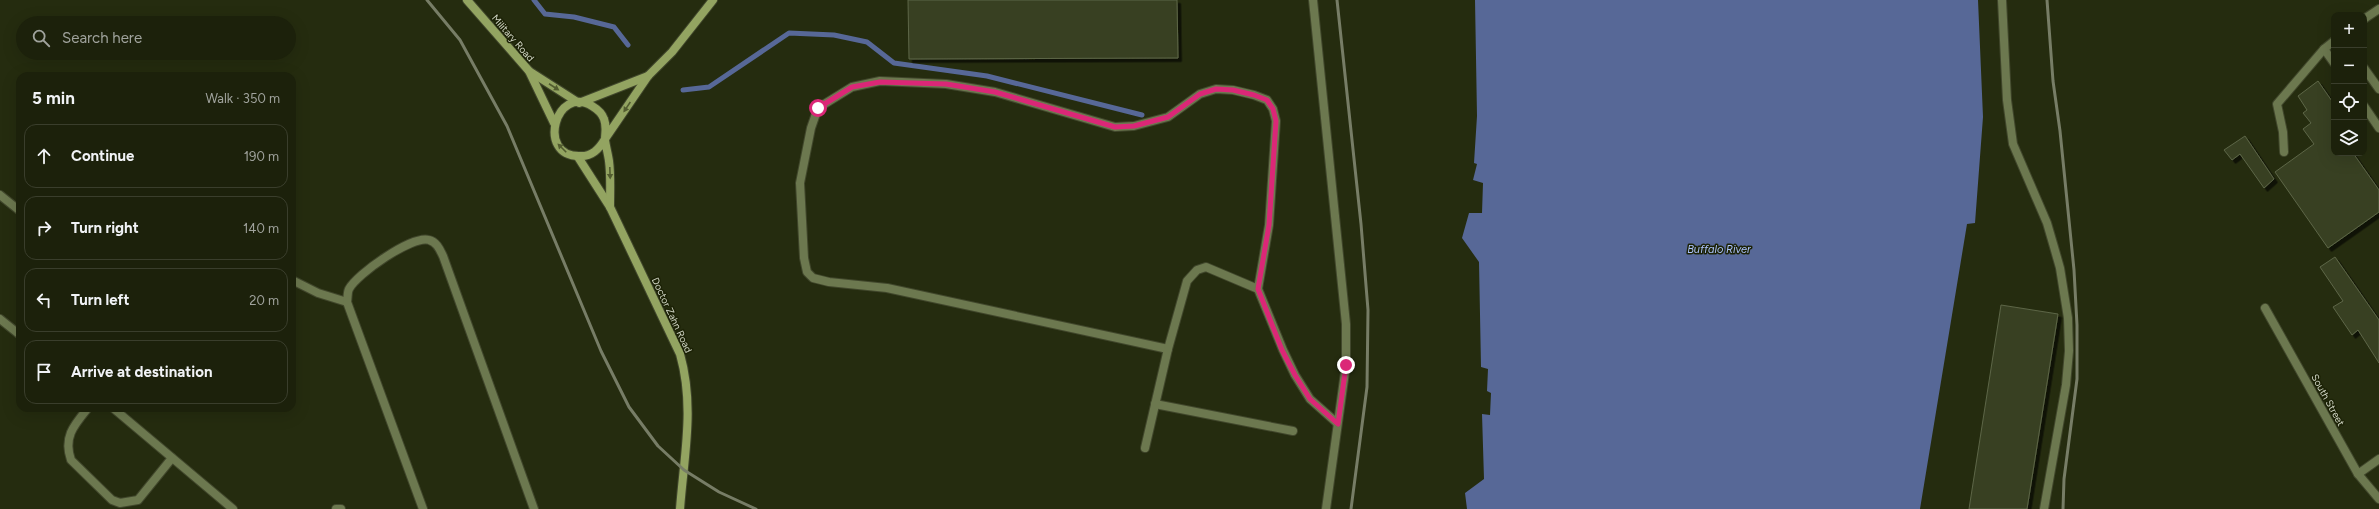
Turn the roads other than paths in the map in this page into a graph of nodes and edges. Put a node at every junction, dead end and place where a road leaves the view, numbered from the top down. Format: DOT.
graph roads {
  1 [pos="467,0"];
  2 [pos="713,0"];
  3 [pos="1313,0"];
  4 [pos="2002,0"];
  5 [pos="2379,9"];
  6 [pos="2367,17"];
  7 [pos="2331,43"];
  8 [pos="2324,49"];
  9 [pos="2331,59"];
  10 [pos="529,71"];
  11 [pos="2367,72"];
  12 [pos="648,76"];
  13 [pos="2379,89"];
  14 [pos="578,103"];
  15 [pos="2367,110"];
  16 [pos="554,123"];
  17 [pos="2379,128"];
  18 [pos="605,139"];
  19 [pos="2284,152"];
  20 [pos="578,156"];
  21 [pos="0,195"];
  22 [pos="610,207"];
  23 [pos="16,208"];
  24 [pos="296,282"];
  25 [pos="1258,289"];
  26 [pos="347,302"];
  27 [pos="2265,308"];
  28 [pos="0,319"];
  29 [pos="16,332"];
  30 [pos="1168,349"];
  31 [pos="1155,404"];
  32 [pos="85,412"];
  33 [pos="118,412"];
  34 [pos="1338,424"];
  35 [pos="1293,431"];
  36 [pos="1145,448"];
  37 [pos="172,458"];
  38 [pos="2379,459"];
  39 [pos="2358,474"];
  40 [pos="2379,499"];
  41 [pos="233,509"];
  42 [pos="336,509"];
  43 [pos="341,509"];
  44 [pos="423,509"];
  45 [pos="534,509"];
  46 [pos="680,509"];
  47 [pos="1326,509"];
  48 [pos="2044,509"];
  1 -- 10 [label="street, Military Road"];
  2 -- 12 [label="street"];
  3 -- 34 [label="street"];
  4 -- 48 [label="street"];
  5 -- 6 [label="street"];
  7 -- 8 [label="street"];
  8 -- 9 [label="street"];
  8 -- 19 [label="street"];
  10 -- 14 [label="street, Military Road, one-way"];
  10 -- 16 [label="street, Military Road"];
  11 -- 13 [label="street"];
  12 -- 14 [label="street"];
  12 -- 18 [label="street, one-way"];
  14 -- 16 [label="street"];
  14 -- 18 [label="street, Doctor Zahn Road"];
  15 -- 17 [label="street"];
  20 -- 16 [label="street, one-way"];
  18 -- 20 [label="street"];
  18 -- 22 [label="street, Doctor Zahn Road, one-way"];
  20 -- 22 [label="street, Doctor Zahn Road"];
  21 -- 23 [label="street"];
  22 -- 46 [label="street, Doctor Zahn Road"];
  24 -- 26 [label="street"];
  25 -- 30 [label="street"];
  25 -- 30 [label="street"];
  25 -- 34 [label="street"];
  26 -- 44 [label="street"];
  26 -- 45 [label="street"];
  27 -- 39 [label="street, South Street"];
  28 -- 29 [label="street"];
  30 -- 31 [label="street"];
  31 -- 35 [label="street"];
  31 -- 36 [label="street"];
  32 -- 37 [label="street"];
  33 -- 37 [label="street"];
  34 -- 47 [label="street"];
  37 -- 41 [label="street"];
  38 -- 39 [label="street"];
  39 -- 40 [label="street, South Street"];
  42 -- 43 [label="street"];
}
